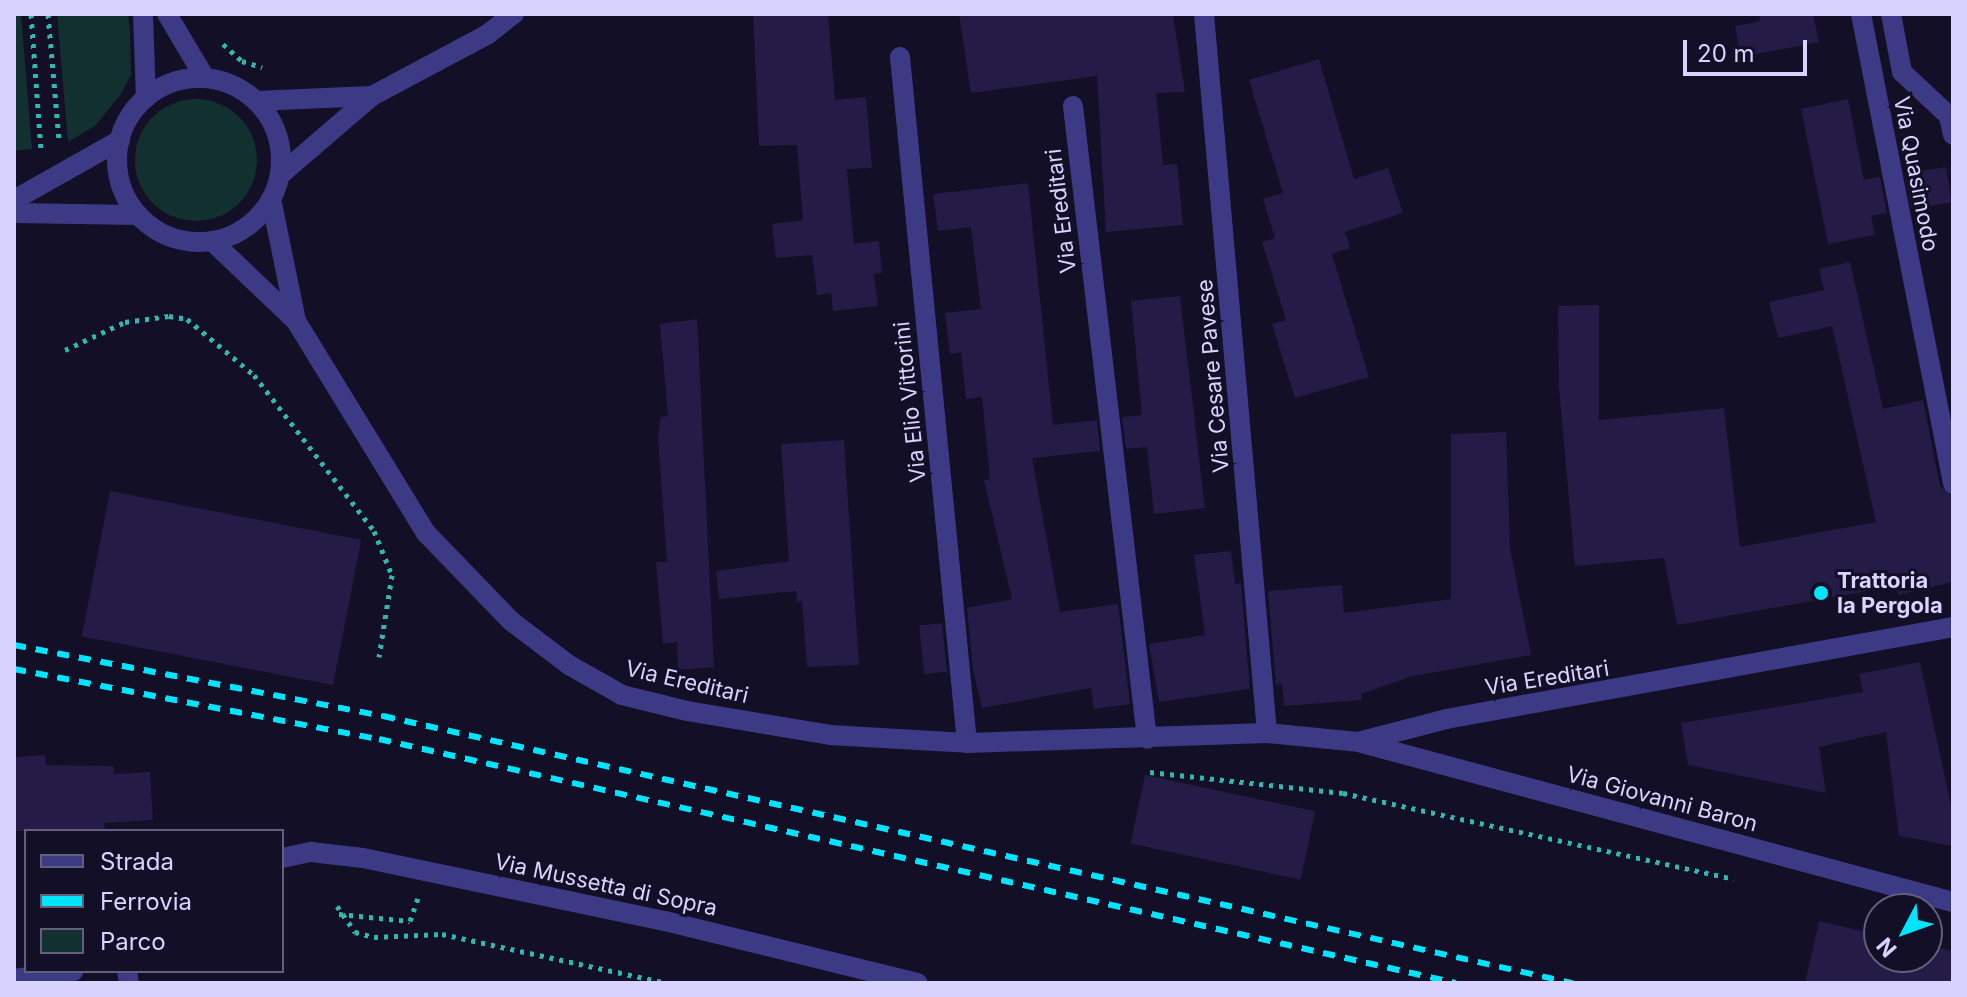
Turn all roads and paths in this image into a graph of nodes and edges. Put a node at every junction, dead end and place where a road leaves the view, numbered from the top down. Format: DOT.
graph roads {
  1 [pos="31,14"];
  2 [pos="48,14"];
  3 [pos="143,14"];
  4 [pos="167,14"];
  5 [pos="514,14"];
  6 [pos="1204,14"];
  7 [pos="1861,14"];
  8 [pos="1891,14"];
  9 [pos="218,40"];
  10 [pos="900,57"];
  11 [pos="270,70"];
  12 [pos="205,78"];
  13 [pos="372,96"];
  14 [pos="146,98"];
  15 [pos="256,101"];
  16 [pos="1073,106"];
  17 [pos="1953,135"];
  18 [pos="120,140"];
  19 [pos="280,175"];
  20 [pos="53,176"];
  21 [pos="271,199"];
  22 [pos="14,200"];
  23 [pos="14,213"];
  24 [pos="138,215"];
  25 [pos="212,241"];
  26 [pos="296,321"];
  27 [pos="65,350"];
  28 [pos="1953,484"];
  29 [pos="1953,627"];
  30 [pos="379,657"];
  31 [pos="1267,733"];
  32 [pos="1147,739"];
  33 [pos="1358,742"];
  34 [pos="967,743"];
  35 [pos="1145,771"];
  36 [pos="284,858"];
  37 [pos="1744,881"];
  38 [pos="1953,902"];
  39 [pos="337,906"];
  40 [pos="339,914"];
  41 [pos="410,921"];
  42 [pos="67,973"];
  43 [pos="14,979"];
  44 [pos="47,980"];
  45 [pos="666,983"];
  46 [pos="917,983"];
  1 -- 20 [label="path"];
  2 -- 20 [label="path"];
  3 -- 14 [label="street"];
  4 -- 12 [label="street"];
  5 -- 13 [label="street"];
  6 -- 31 [label="street, Via Cesare Pavese"];
  7 -- 28 [label="street, Via Quasimodo"];
  8 -- 17 [label="street"];
  9 -- 11 [label="path"];
  10 -- 34 [label="street, Via Elio Vittorini"];
  12 -- 14 [label="street"];
  12 -- 15 [label="street"];
  13 -- 15 [label="street"];
  13 -- 19 [label="street"];
  14 -- 18 [label="street"];
  15 -- 19 [label="street"];
  16 -- 32 [label="street, Via Ereditari"];
  18 -- 20 [label="street"];
  18 -- 24 [label="street"];
  19 -- 21 [label="street"];
  20 -- 22 [label="street"];
  21 -- 25 [label="street"];
  21 -- 26 [label="street, Via Ereditari"];
  23 -- 24 [label="street"];
  24 -- 25 [label="street"];
  25 -- 26 [label="street, Via Ereditari"];
  26 -- 34 [label="street, Via Ereditari"];
  27 -- 30 [label="path"];
  29 -- 33 [label="street, Via Ereditari"];
  31 -- 32 [label="street, Via Ereditari"];
  31 -- 33 [label="street, Via Ereditari"];
  32 -- 34 [label="street, Via Ereditari"];
  33 -- 38 [label="street, Via Giovanni Baron"];
  35 -- 37 [label="path"];
  36 -- 46 [label="street, Via Mussetta di Sopra"];
  39 -- 40 [label="path"];
  40 -- 41 [label="path"];
  40 -- 45 [label="path"];
  42 -- 44 [label="street"];
  43 -- 44 [label="street"];
}
